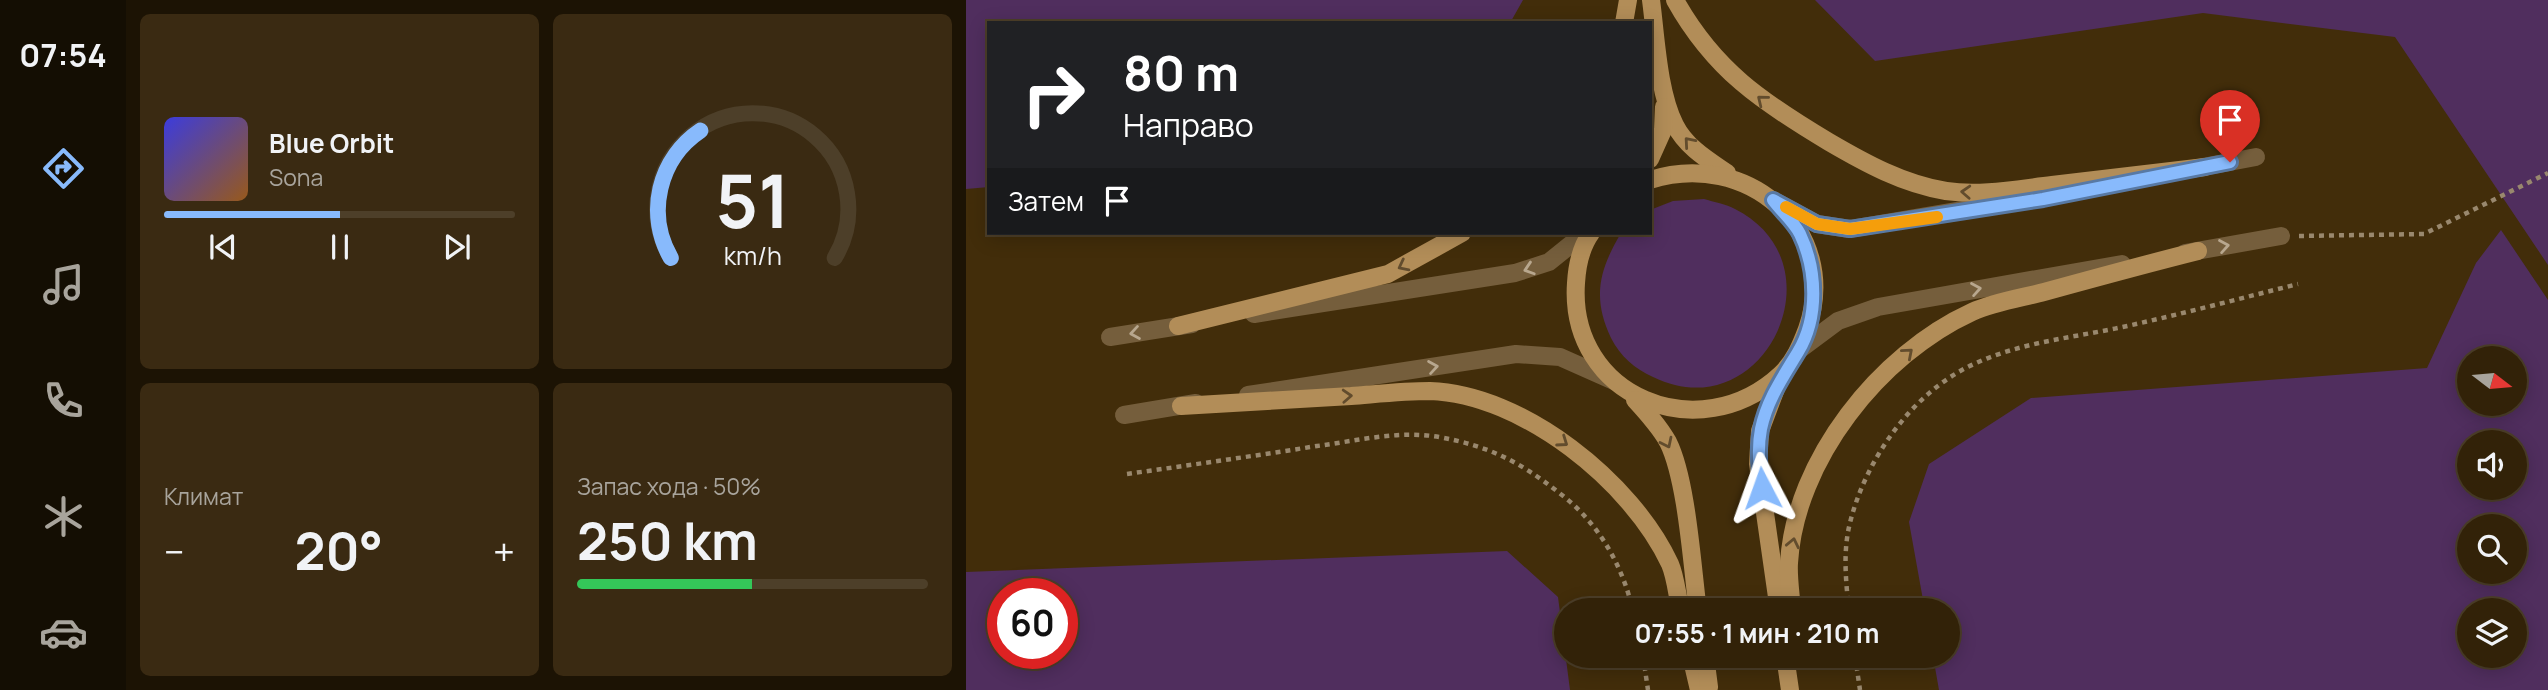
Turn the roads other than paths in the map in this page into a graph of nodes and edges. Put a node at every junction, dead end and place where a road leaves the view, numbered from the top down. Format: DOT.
graph roads {
  1 [pos="1628,0"];
  2 [pos="1651,0"];
  3 [pos="1675,0"];
  4 [pos="1624,21"];
  5 [pos="1665,93"];
  6 [pos="1652,155"];
  7 [pos="2256,157"];
  8 [pos="2205,167"];
  9 [pos="1732,177"];
  10 [pos="1652,179"];
  11 [pos="1773,200"];
  12 [pos="1458,235"];
  13 [pos="1585,235"];
  14 [pos="1587,235"];
  15 [pos="2281,236"];
  16 [pos="2198,251"];
  17 [pos="1178,326"];
  18 [pos="1110,337"];
  19 [pos="1799,350"];
  20 [pos="1783,373"];
  21 [pos="1620,386"];
  22 [pos="1181,406"];
  23 [pos="1124,415"];
  24 [pos="1678,598"];
  25 [pos="1696,598"];
  26 [pos="1777,598"];
  27 [pos="1791,598"];
  28 [pos="1694,668"];
  29 [pos="1707,668"];
  30 [pos="1787,668"];
  31 [pos="1796,668"];
  32 [pos="1699,690"];
  33 [pos="1710,690"];
  34 [pos="1790,690"];
  35 [pos="1798,690"];
  1 -- 4 [label="main road"];
  2 -- 5 [label="main road"];
  8 -- 3 [label="main road, one-way"];
  5 -- 6 [label="main road"];
  9 -- 5 [label="main road, one-way"];
  7 -- 8 [label="street"];
  8 -- 11 [label="street"];
  9 -- 10 [label="main road"];
  9 -- 11 [label="main road"];
  11 -- 19 [label="main road"];
  12 -- 17 [label="main road, one-way"];
  13 -- 17 [label="street, one-way"];
  14 -- 21 [label="main road"];
  16 -- 15 [label="street, one-way"];
  19 -- 16 [label="street, one-way"];
  27 -- 16 [label="main road, one-way"];
  17 -- 18 [label="street, one-way"];
  19 -- 20 [label="main road"];
  20 -- 21 [label="main road"];
  20 -- 26 [label="main road"];
  22 -- 21 [label="street, one-way"];
  21 -- 25 [label="main road, one-way"];
  22 -- 23 [label="street"];
  22 -- 24 [label="main road, one-way"];
  28 -- 32 [label="main road"];
  29 -- 33 [label="main road"];
  30 -- 34 [label="main road"];
  31 -- 35 [label="main road"];
}
